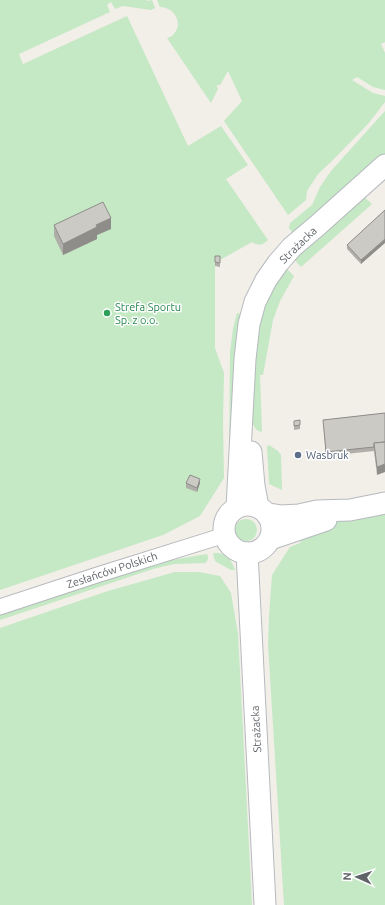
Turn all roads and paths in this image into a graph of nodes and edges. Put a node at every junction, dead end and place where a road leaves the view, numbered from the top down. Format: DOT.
graph roads {
  1 [pos="385,165"];
  2 [pos="245,371"];
  3 [pos="385,503"];
  4 [pos="237,507"];
  5 [pos="262,510"];
  6 [pos="350,510"];
  7 [pos="224,535"];
  8 [pos="270,539"];
  9 [pos="247,553"];
  10 [pos="0,607"];
  11 [pos="265,905"];
  1 -- 2 [label="main road, Strażacka"];
  2 -- 4 [label="main road, Strażacka"];
  2 -- 5 [label="main road, Strażacka"];
  3 -- 6 [label="main road"];
  4 -- 5 [label="main road"];
  4 -- 7 [label="main road"];
  5 -- 6 [label="main road"];
  5 -- 8 [label="main road"];
  6 -- 8 [label="main road"];
  7 -- 9 [label="main road"];
  7 -- 10 [label="street, Zesłańców Polskich"];
  8 -- 9 [label="main road"];
  9 -- 11 [label="main road, Strażacka"];
}
